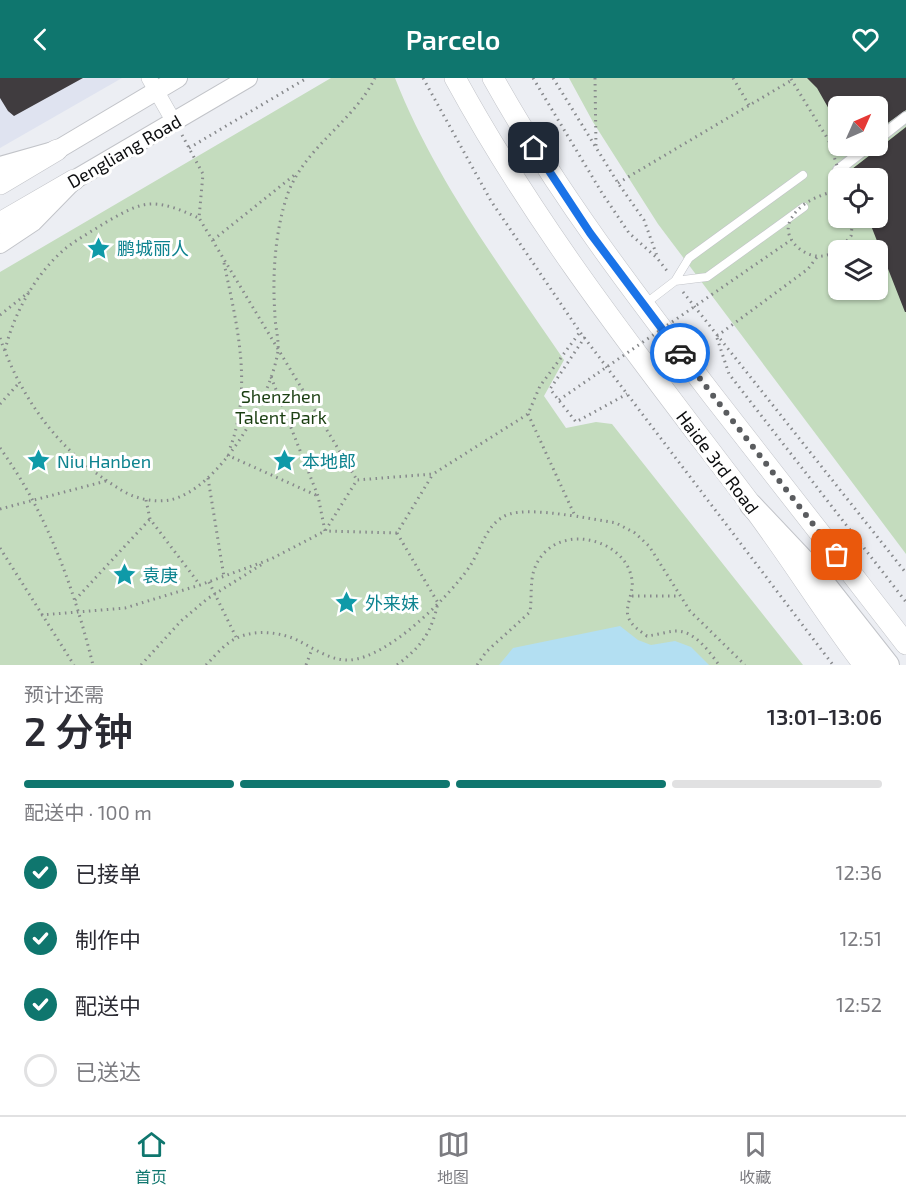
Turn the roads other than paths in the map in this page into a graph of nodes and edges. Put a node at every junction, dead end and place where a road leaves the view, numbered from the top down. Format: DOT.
graph roads {
  1 [pos="178,78"];
  2 [pos="248,78"];
  3 [pos="455,78"];
  4 [pos="493,78"];
  5 [pos="152,84"];
  6 [pos="906,117"];
  7 [pos="174,122"];
  8 [pos="888,131"];
  9 [pos="57,150"];
  10 [pos="859,156"];
  11 [pos="0,166"];
  12 [pos="846,168"];
  13 [pos="803,175"];
  14 [pos="74,180"];
  15 [pos="0,184"];
  16 [pos="804,207"];
  17 [pos="0,223"];
  18 [pos="0,244"];
  19 [pos="675,281"];
  20 [pos="643,305"];
  21 [pos="752,505"];
  22 [pos="823,537"];
  23 [pos="799,556"];
  24 [pos="906,644"];
  25 [pos="864,665"];
  26 [pos="888,665"];
  1 -- 5 [label="street, Dengliang Road"];
  2 -- 7 [label="street, Dengliang Road"];
  3 -- 21 [label="main road, Haide 3rd Road"];
  4 -- 20 [label="main road, Haide 3rd Road"];
  5 -- 7 [label="street"];
  5 -- 9 [label="street, Dengliang Road"];
  6 -- 8 [label="street"];
  7 -- 14 [label="street, Dengliang Road"];
  9 -- 11 [label="street"];
  9 -- 15 [label="main road, Dengliang Road"];
  10 -- 12 [label="street"];
  13 -- 19 [label="lane"];
  14 -- 17 [label="main road, Dengliang Road"];
  14 -- 18 [label="street"];
  16 -- 19 [label="lane"];
  19 -- 20 [label="lane"];
  20 -- 22 [label="main road, Haide 3rd Road"];
  21 -- 23 [label="main road"];
  21 -- 25 [label="main road, Haide 3rd Road"];
  22 -- 23 [label="main road"];
  22 -- 24 [label="main road, Haide 3rd Road"];
  23 -- 26 [label="main road"];
}
